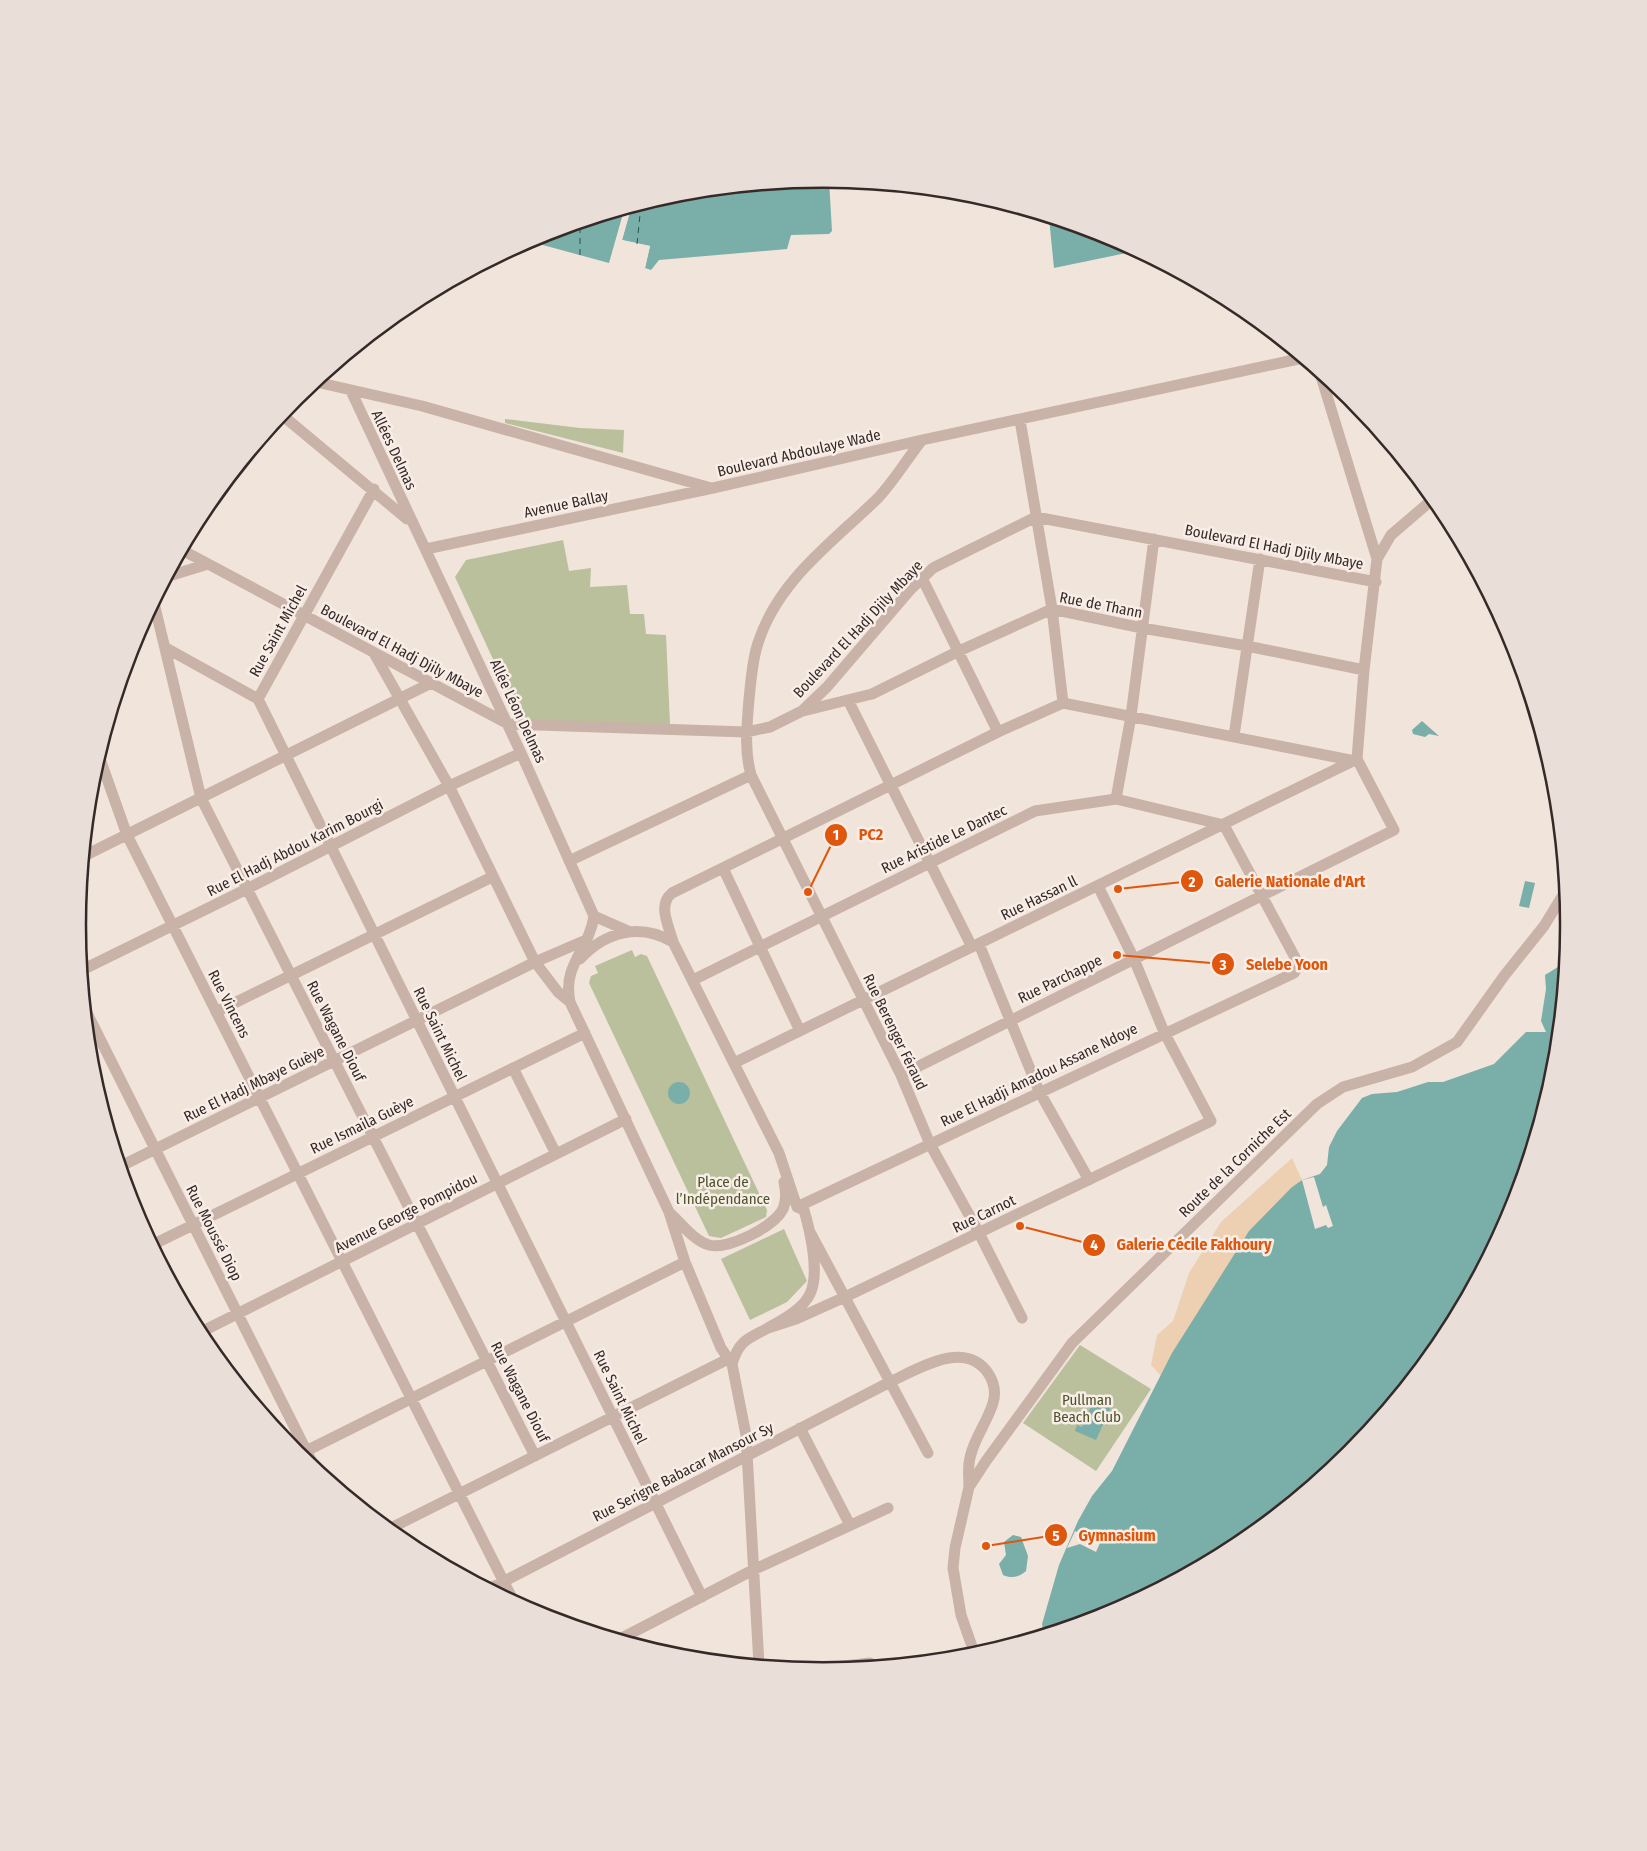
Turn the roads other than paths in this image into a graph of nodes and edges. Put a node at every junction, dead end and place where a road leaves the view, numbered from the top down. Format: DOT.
graph roads {
  1 [pos="1295,359"];
  2 [pos="1323,383"];
  3 [pos="323,384"];
  4 [pos="351,391"];
  5 [pos="287,419"];
  6 [pos="1020,420"];
  7 [pos="922,440"];
  8 [pos="713,488"];
  9 [pos="374,489"];
  10 [pos="1428,503"];
  11 [pos="1036,517"];
  12 [pos="410,521"];
  13 [pos="1154,539"];
  14 [pos="426,548"];
  15 [pos="187,553"];
  16 [pos="1260,559"];
  17 [pos="1377,559"];
  18 [pos="208,564"];
  19 [pos="176,574"];
  20 [pos="922,578"];
  21 [pos="1376,582"];
  22 [pos="1052,609"];
  23 [pos="156,612"];
  24 [pos="304,615"];
  25 [pos="1142,628"];
  26 [pos="1248,646"];
  27 [pos="166,648"];
  28 [pos="959,651"];
  29 [pos="374,652"];
  30 [pos="1364,670"];
  31 [pos="431,683"];
  32 [pos="258,699"];
  33 [pos="400,699"];
  34 [pos="848,700"];
  35 [pos="1063,702"];
  36 [pos="802,711"];
  37 [pos="1131,716"];
  38 [pos="508,724"];
  39 [pos="746,732"];
  40 [pos="998,732"];
  41 [pos="1234,736"];
  42 [pos="521,753"];
  43 [pos="286,756"];
  44 [pos="1356,760"];
  45 [pos="103,768"];
  46 [pos="751,775"];
  47 [pos="891,785"];
  48 [pos="449,786"];
  49 [pos="201,798"];
  50 [pos="1116,799"];
  51 [pos="1224,825"];
  52 [pos="127,834"];
  53 [pos="783,839"];
  54 [pos="331,846"];
  55 [pos="91,853"];
  56 [pos="569,861"];
  57 [pos="930,862"];
  58 [pos="724,868"];
  59 [pos="492,877"];
  60 [pos="1098,886"];
  61 [pos="247,889"];
  62 [pos="1262,897"];
  63 [pos="1560,900"];
  64 [pos="594,916"];
  65 [pos="821,916"];
  66 [pos="173,925"];
  67 [pos="628,931"];
  68 [pos="374,935"];
  69 [pos="586,940"];
  70 [pos="673,942"];
  71 [pos="975,946"];
  72 [pos="760,947"];
  73 [pos="1134,959"];
  74 [pos="535,962"];
  75 [pos="575,964"];
  76 [pos="88,967"];
  77 [pos="291,975"];
  78 [pos="693,980"];
  79 [pos="863,1000"];
  80 [pos="570,1002"];
  81 [pos="216,1012"];
  82 [pos="417,1020"];
  83 [pos="1012,1020"];
  84 [pos="94,1026"];
  85 [pos="800,1031"];
  86 [pos="1164,1032"];
  87 [pos="585,1033"];
  88 [pos="335,1061"];
  89 [pos="734,1063"];
  90 [pos="513,1068"];
  91 [pos="901,1075"];
  92 [pos="1039,1091"];
  93 [pos="454,1097"];
  94 [pos="260,1098"];
  95 [pos="626,1119"];
  96 [pos="373,1137"];
  97 [pos="930,1144"];
  98 [pos="155,1149"];
  99 [pos="779,1153"];
  100 [pos="556,1154"];
  101 [pos="126,1164"];
  102 [pos="298,1174"];
  103 [pos="1089,1180"];
  104 [pos="498,1184"];
  105 [pos="797,1207"];
  106 [pos="669,1212"];
  107 [pos="417,1224"];
  108 [pos="193,1225"];
  109 [pos="810,1232"];
  110 [pos="979,1232"];
  111 [pos="158,1242"];
  112 [pos="342,1262"];
  113 [pos="685,1262"];
  114 [pos="845,1297"];
  115 [pos="237,1314"];
  116 [pos="1022,1318"];
  117 [pos="565,1321"];
  118 [pos="768,1328"];
  119 [pos="206,1329"];
  120 [pos="487,1360"];
  121 [pos="730,1362"];
  122 [pos="890,1382"];
  123 [pos="411,1398"];
  124 [pos="613,1417"];
  125 [pos="800,1428"];
  126 [pos="296,1441"];
  127 [pos="306,1451"];
  128 [pos="928,1452"];
  129 [pos="535,1456"];
  130 [pos="747,1456"];
  131 [pos="969,1487"];
  132 [pos="459,1494"];
  133 [pos="655,1503"];
  134 [pos="888,1508"];
  135 [pos="850,1525"];
  136 [pos="396,1526"];
  137 [pos="753,1570"];
  138 [pos="504,1581"];
  139 [pos="494,1586"];
  140 [pos="510,1593"];
  141 [pos="702,1597"];
  142 [pos="627,1636"];
  143 [pos="972,1648"];
  144 [pos="759,1659"];
  1 -- 6 [label="street, Boulevard Abdoulaye Wade"];
  2 -- 17 [label="street"];
  3 -- 4 [label="street, Boulevard Abdoulaye Wade"];
  4 -- 8 [label="street, Boulevard Abdoulaye Wade"];
  4 -- 12 [label="street, Allées Delmas"];
  5 -- 9 [label="street"];
  6 -- 7 [label="street, Boulevard Abdoulaye Wade"];
  6 -- 11 [label="street"];
  7 -- 8 [label="street, Boulevard Abdoulaye Wade"];
  7 -- 39 [label="street, Rue Berenger Féraud"];
  8 -- 14 [label="street, Avenue Ballay"];
  9 -- 12 [label="street"];
  9 -- 24 [label="street, Rue Saint Michel"];
  10 -- 17 [label="street"];
  11 -- 13 [label="street, Boulevard El Hadj Djily Mbaye"];
  11 -- 20 [label="street, Boulevard El Hadj Djily Mbaye"];
  11 -- 22 [label="street"];
  12 -- 14 [label="street, Allée Léon Delmas"];
  13 -- 16 [label="street, Boulevard El Hadj Djily Mbaye"];
  13 -- 25 [label="street"];
  14 -- 38 [label="street, Allée Léon Delmas"];
  15 -- 18 [label="street, Boulevard El Hadj Djily Mbaye"];
  16 -- 21 [label="street, Boulevard El Hadj Djily Mbaye"];
  16 -- 26 [label="street"];
  17 -- 21 [label="street"];
  18 -- 19 [label="street"];
  18 -- 24 [label="street, Boulevard El Hadj Djily Mbaye"];
  20 -- 28 [label="street"];
  20 -- 36 [label="street, Boulevard El Hadj Djily Mbaye"];
  21 -- 30 [label="street"];
  22 -- 25 [label="street, Rue de Thann"];
  22 -- 28 [label="street, Rue de Thann"];
  22 -- 35 [label="street"];
  23 -- 27 [label="street, Rue Wagane Diouf"];
  24 -- 29 [label="street, Boulevard El Hadj Djily Mbaye"];
  24 -- 32 [label="street, Rue Saint Michel"];
  25 -- 26 [label="street, Rue de Thann"];
  25 -- 37 [label="street"];
  26 -- 30 [label="street, Rue de Thann"];
  26 -- 41 [label="street"];
  27 -- 32 [label="street"];
  27 -- 49 [label="street, Rue Wagane Diouf"];
  28 -- 34 [label="street, Rue de Thann"];
  28 -- 40 [label="street"];
  29 -- 31 [label="street, Boulevard El Hadj Djily Mbaye"];
  29 -- 33 [label="street"];
  30 -- 44 [label="street"];
  31 -- 33 [label="street"];
  31 -- 38 [label="street, Boulevard El Hadj Djily Mbaye"];
  32 -- 43 [label="street, Rue Saint Michel"];
  33 -- 43 [label="street"];
  33 -- 48 [label="street"];
  34 -- 36 [label="street, Rue de Thann"];
  34 -- 47 [label="street"];
  35 -- 37 [label="street"];
  35 -- 40 [label="street"];
  36 -- 39 [label="street, Boulevard El Hadj Djily Mbaye"];
  37 -- 41 [label="street"];
  37 -- 50 [label="street"];
  38 -- 39 [label="street, Boulevard El Hadj Djily Mbaye"];
  38 -- 42 [label="street, Allée Léon Delmas"];
  39 -- 46 [label="street, Rue Berenger Féraud"];
  40 -- 47 [label="street"];
  41 -- 44 [label="street"];
  42 -- 48 [label="street, Rue El Hadj Abdou Karim Bourgi"];
  42 -- 56 [label="street, Allée Léon Delmas"];
  43 -- 49 [label="street"];
  43 -- 54 [label="street, Rue Saint Michel"];
  44 -- 51 [label="street, Rue Hassan ll"];
  44 -- 62 [label="street, Rue Parchappe"];
  45 -- 52 [label="street, Rue Vincens"];
  46 -- 53 [label="street, Rue Berenger Féraud"];
  46 -- 56 [label="street"];
  47 -- 53 [label="street"];
  47 -- 57 [label="street"];
  48 -- 54 [label="street, Rue El Hadj Abdou Karim Bourgi"];
  48 -- 59 [label="street"];
  49 -- 52 [label="street"];
  49 -- 61 [label="street, Rue Wagane Diouf"];
  50 -- 51 [label="street, Rue Aristide Le Dantec"];
  50 -- 57 [label="street, Rue Aristide Le Dantec"];
  51 -- 60 [label="street, Rue Hassan ll"];
  51 -- 62 [label="street"];
  52 -- 55 [label="street"];
  52 -- 66 [label="street, Rue Vincens"];
  53 -- 58 [label="street"];
  53 -- 65 [label="street, Rue Berenger Féraud"];
  54 -- 61 [label="street, Rue El Hadj Abdou Karim Bourgi"];
  54 -- 68 [label="street, Rue Saint Michel"];
  56 -- 64 [label="street, Allée Léon Delmas"];
  57 -- 65 [label="street, Rue Aristide Le Dantec"];
  57 -- 71 [label="street"];
  58 -- 70 [label="street"];
  58 -- 72 [label="street"];
  59 -- 68 [label="street"];
  59 -- 74 [label="street"];
  60 -- 71 [label="street, Rue Hassan ll"];
  60 -- 73 [label="street"];
  61 -- 66 [label="street, Rue El Hadj Abdou Karim Bourgi"];
  61 -- 77 [label="street, Rue Wagane Diouf"];
  62 -- 73 [label="street, Rue Parchappe"];
  62 -- 86 [label="street, Rue El Hadji Amadou Assane Ndoye"];
  63 -- 131 [label="street, Route de la Corniche Est"];
  64 -- 67 [label="street"];
  64 -- 69 [label="street"];
  65 -- 72 [label="street, Rue Aristide Le Dantec"];
  65 -- 79 [label="street, Rue Berenger Féraud"];
  66 -- 76 [label="street, Rue El Hadj Abdou Karim Bourgi"];
  66 -- 81 [label="street, Rue Vincens"];
  67 -- 70 [label="street"];
  67 -- 75 [label="street"];
  68 -- 77 [label="street"];
  68 -- 82 [label="street, Rue Saint Michel"];
  69 -- 74 [label="street, Rue El Hadj Mbaye Guèye"];
  69 -- 75 [label="street"];
  70 -- 78 [label="street"];
  71 -- 79 [label="street, Rue Hassan ll"];
  71 -- 83 [label="street"];
  72 -- 78 [label="street, Rue Aristide Le Dantec"];
  72 -- 85 [label="street"];
  73 -- 83 [label="street, Rue Parchappe"];
  73 -- 86 [label="street"];
  74 -- 80 [label="street"];
  74 -- 82 [label="street, Rue El Hadj Mbaye Guèye"];
  75 -- 80 [label="street"];
  77 -- 81 [label="street"];
  77 -- 88 [label="street, Rue Wagane Diouf"];
  78 -- 89 [label="street"];
  79 -- 85 [label="street, Rue Hassan ll"];
  79 -- 91 [label="street, Rue Berenger Féraud"];
  80 -- 87 [label="street"];
  81 -- 94 [label="street, Rue Vincens"];
  82 -- 88 [label="street, Rue El Hadj Mbaye Guèye"];
  82 -- 93 [label="street, Rue Saint Michel"];
  83 -- 91 [label="street, Rue Parchappe"];
  83 -- 92 [label="street"];
  84 -- 98 [label="street, Rue Moussé Diop"];
  85 -- 89 [label="street, Rue Hassan ll"];
  86 -- 92 [label="street, Rue El Hadji Amadou Assane Ndoye"];
  86 -- 103 [label="street, Rue Carnot"];
  87 -- 90 [label="street, Rue Ismaila Guèye"];
  87 -- 95 [label="street"];
  88 -- 94 [label="street, Rue El Hadj Mbaye Guèye"];
  88 -- 96 [label="street, Rue Wagane Diouf"];
  89 -- 99 [label="street"];
  90 -- 93 [label="street, Rue Ismaila Guèye"];
  90 -- 100 [label="street"];
  91 -- 97 [label="street, Rue Berenger Féraud"];
  92 -- 97 [label="street, Rue El Hadji Amadou Assane Ndoye"];
  92 -- 103 [label="street"];
  93 -- 96 [label="street, Rue Ismaila Guèye"];
  93 -- 104 [label="street, Rue Saint Michel"];
  94 -- 98 [label="street, Rue El Hadj Mbaye Guèye"];
  94 -- 102 [label="street, Rue Vincens"];
  95 -- 100 [label="street, Avenue George Pompidou"];
  95 -- 106 [label="street"];
  96 -- 102 [label="street, Rue Ismaila Guèye"];
  96 -- 107 [label="street, Rue Wagane Diouf"];
  97 -- 105 [label="street, Rue El Hadji Amadou Assane Ndoye"];
  97 -- 110 [label="street, Rue Berenger Féraud"];
  98 -- 101 [label="street, Rue El Hadj Mbaye Guèye"];
  98 -- 108 [label="street, Rue Moussé Diop"];
  99 -- 105 [label="street"];
  99 -- 106 [label="street"];
  100 -- 104 [label="street, Avenue George Pompidou"];
  102 -- 108 [label="street, Rue Ismaila Guèye"];
  102 -- 112 [label="street, Rue Vincens"];
  103 -- 110 [label="street, Rue Carnot"];
  104 -- 107 [label="street, Avenue George Pompidou"];
  104 -- 117 [label="street, Rue Saint Michel"];
  105 -- 109 [label="street"];
  106 -- 113 [label="street"];
  107 -- 112 [label="street, Avenue George Pompidou"];
  107 -- 120 [label="street, Rue Wagane Diouf"];
  108 -- 111 [label="street, Rue Ismaila Guèye"];
  108 -- 115 [label="street, Rue Moussé Diop"];
  109 -- 114 [label="street"];
  109 -- 118 [label="street"];
  110 -- 114 [label="street, Rue Carnot"];
  110 -- 116 [label="street, Rue Berenger Féraud"];
  112 -- 115 [label="street, Avenue George Pompidou"];
  112 -- 123 [label="street, Rue Vincens"];
  113 -- 117 [label="street"];
  113 -- 121 [label="street"];
  114 -- 118 [label="street, Rue Carnot"];
  114 -- 122 [label="street"];
  115 -- 119 [label="street, Avenue George Pompidou"];
  115 -- 126 [label="street, Rue Moussé Diop"];
  117 -- 120 [label="street"];
  117 -- 124 [label="street, Rue Saint Michel"];
  118 -- 121 [label="street"];
  120 -- 123 [label="street"];
  120 -- 129 [label="street, Rue Wagane Diouf"];
  121 -- 124 [label="street"];
  121 -- 130 [label="street"];
  122 -- 125 [label="street, Rue Serigne Babacar Mansour Sy"];
  122 -- 128 [label="street"];
  122 -- 131 [label="street, Rue Serigne Babacar Mansour Sy"];
  123 -- 127 [label="street"];
  123 -- 132 [label="street, Rue Vincens"];
  124 -- 129 [label="street"];
  124 -- 133 [label="street, Rue Saint Michel"];
  125 -- 130 [label="street, Rue Serigne Babacar Mansour Sy"];
  125 -- 135 [label="street"];
  129 -- 132 [label="street"];
  130 -- 133 [label="street, Rue Serigne Babacar Mansour Sy"];
  130 -- 137 [label="street"];
  131 -- 143 [label="street, Route de la Corniche Est"];
  132 -- 136 [label="street"];
  132 -- 138 [label="street, Rue Vincens"];
  133 -- 138 [label="street, Rue Serigne Babacar Mansour Sy"];
  133 -- 141 [label="street, Rue Saint Michel"];
  134 -- 135 [label="street"];
  135 -- 137 [label="street"];
  137 -- 141 [label="street"];
  137 -- 144 [label="street"];
  138 -- 139 [label="street, Rue Serigne Babacar Mansour Sy"];
  138 -- 140 [label="street, Rue Vincens"];
  141 -- 142 [label="street"];
}
